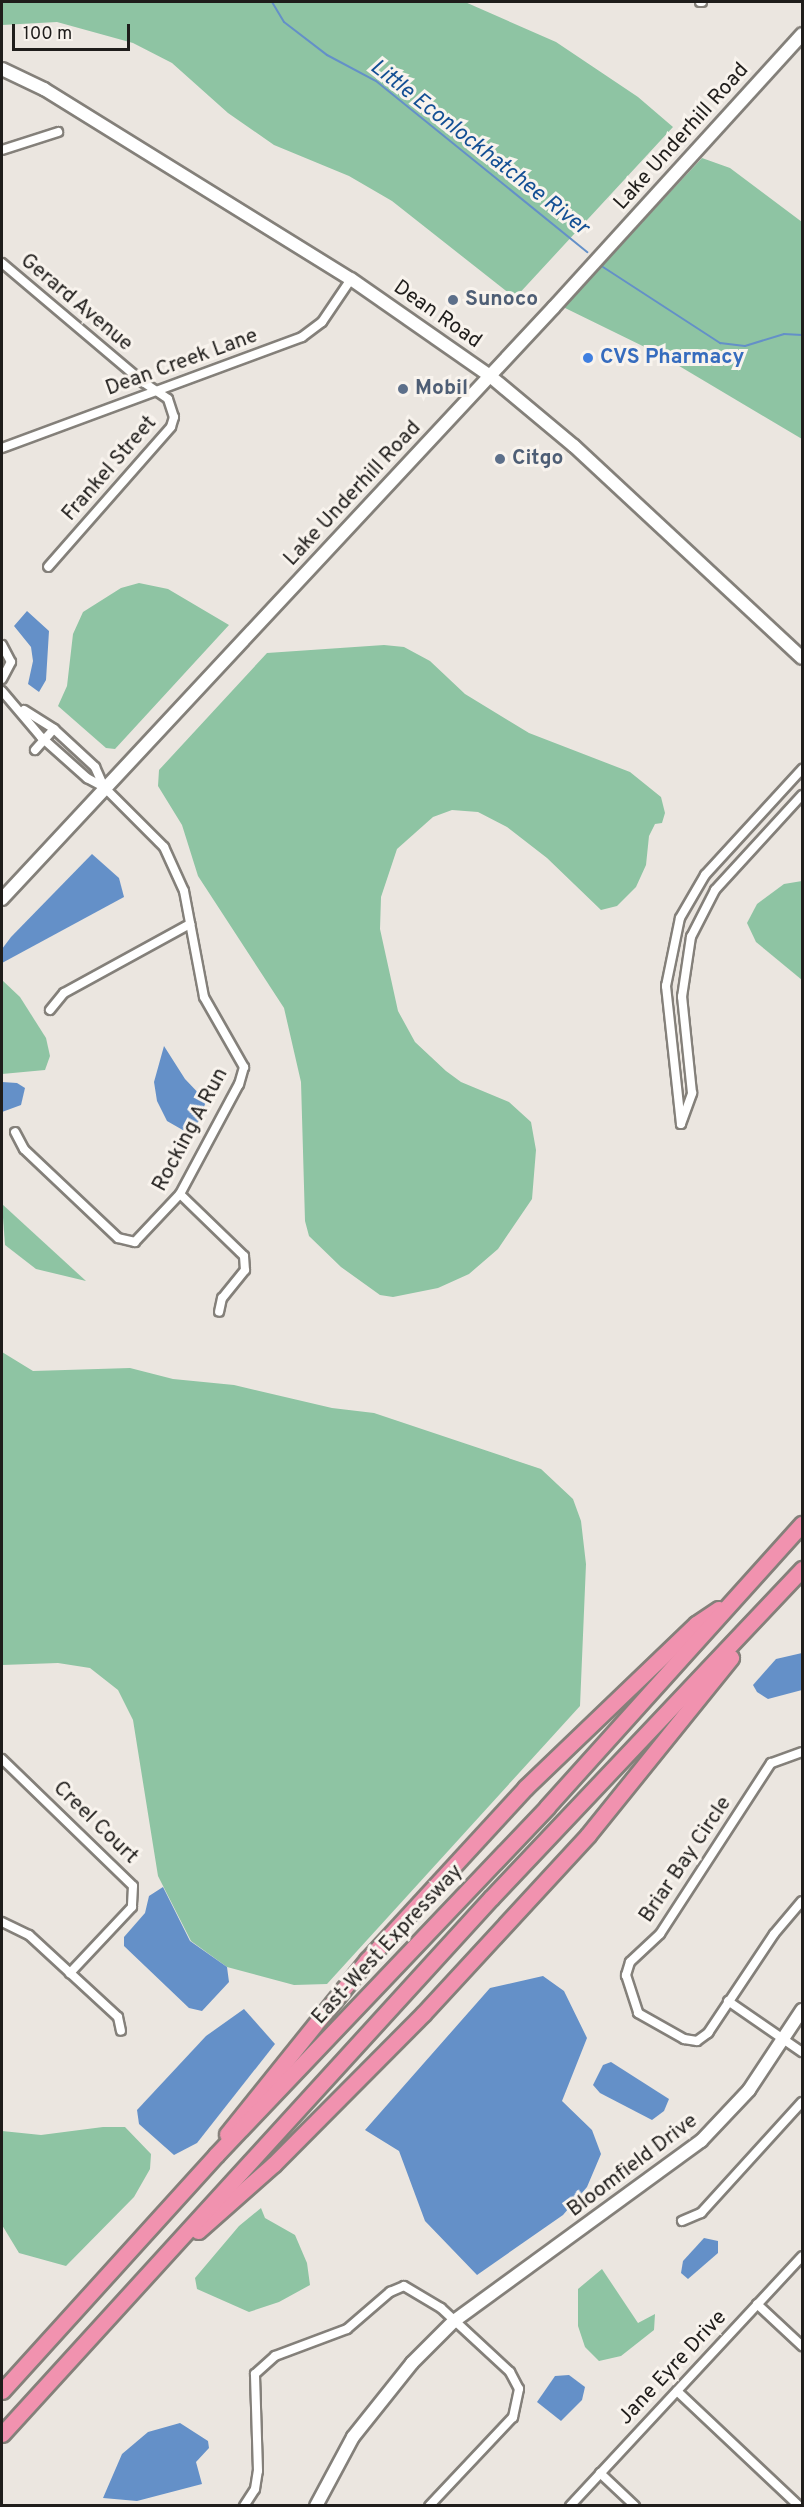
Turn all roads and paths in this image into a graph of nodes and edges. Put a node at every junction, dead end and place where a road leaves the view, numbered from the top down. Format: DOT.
graph roads {
  1 [pos="802,34"];
  2 [pos="2,69"];
  3 [pos="58,132"];
  4 [pos="2,150"];
  5 [pos="2,263"];
  6 [pos="351,279"];
  7 [pos="490,376"];
  8 [pos="157,391"];
  9 [pos="2,448"];
  10 [pos="48,567"];
  11 [pos="2,645"];
  12 [pos="802,658"];
  13 [pos="2,679"];
  14 [pos="2,690"];
  15 [pos="20,708"];
  16 [pos="54,729"];
  17 [pos="44,739"];
  18 [pos="34,750"];
  19 [pos="802,769"];
  20 [pos="104,787"];
  21 [pos="802,795"];
  22 [pos="2,899"];
  23 [pos="190,924"];
  24 [pos="50,1010"];
  25 [pos="15,1132"];
  26 [pos="180,1194"];
  27 [pos="219,1312"];
  28 [pos="802,1524"];
  29 [pos="802,1569"];
  30 [pos="733,1599"];
  31 [pos="752,1624"];
  32 [pos="802,1752"];
  33 [pos="2,1759"];
  34 [pos="802,1901"];
  35 [pos="2,1922"];
  36 [pos="70,1973"];
  37 [pos="728,2001"];
  38 [pos="802,2010"];
  39 [pos="121,2031"];
  40 [pos="785,2037"];
  41 [pos="802,2052"];
  42 [pos="802,2102"];
  43 [pos="216,2156"];
  44 [pos="682,2221"];
  45 [pos="178,2243"];
  46 [pos="802,2256"];
  47 [pos="758,2304"];
  48 [pos="454,2321"];
  49 [pos="802,2346"];
  50 [pos="30,2357"];
  51 [pos="2,2376"];
  52 [pos="2,2391"];
  53 [pos="676,2391"];
  54 [pos="2,2434"];
  55 [pos="600,2473"];
  56 [pos="244,2505"];
  57 [pos="316,2505"];
  58 [pos="429,2505"];
  59 [pos="570,2505"];
  60 [pos="635,2505"];
  61 [pos="799,2505"];
  1 -- 7 [label="street, Lake Underhill Road"];
  2 -- 6 [label="street, Dean Road"];
  3 -- 4 [label="street"];
  5 -- 8 [label="street, Gerard Avenue"];
  6 -- 7 [label="street, Dean Road"];
  6 -- 8 [label="street, Dean Creek Lane"];
  7 -- 12 [label="street, Dean Road"];
  7 -- 20 [label="street, Lake Underhill Road"];
  8 -- 9 [label="street, Dean Creek Lane"];
  8 -- 10 [label="street, Frankel Street"];
  11 -- 13 [label="street"];
  14 -- 15 [label="street, Rocking A Run"];
  15 -- 16 [label="street, Rocking A Run"];
  15 -- 17 [label="street, Rocking A Run"];
  16 -- 17 [label="street"];
  16 -- 20 [label="street, Rocking A Run"];
  17 -- 18 [label="street"];
  17 -- 20 [label="street, Rocking A Run"];
  19 -- 21 [label="street"];
  20 -- 22 [label="street, Lake Underhill Road"];
  20 -- 23 [label="street, Rocking A Run"];
  23 -- 24 [label="street"];
  23 -- 26 [label="street, Rocking A Run"];
  25 -- 26 [label="street, Rocking A Run"];
  26 -- 27 [label="street"];
  28 -- 30 [label="highway, East-West Expressway"];
  29 -- 31 [label="highway, East-West Expressway"];
  30 -- 43 [label="highway, East-West Expressway"];
  30 -- 43 [label="highway"];
  31 -- 45 [label="highway, East-West Expressway"];
  31 -- 45 [label="highway"];
  32 -- 37 [label="street, Briar Bay Circle"];
  33 -- 36 [label="street, Creel Court"];
  34 -- 37 [label="street, Briar Bay Circle"];
  35 -- 36 [label="street"];
  36 -- 39 [label="street"];
  37 -- 40 [label="street"];
  38 -- 40 [label="street, Bloomfield Drive"];
  40 -- 41 [label="street"];
  40 -- 48 [label="street, Bloomfield Drive"];
  42 -- 44 [label="street"];
  43 -- 50 [label="highway, East-West Expressway"];
  45 -- 54 [label="highway, East-West Expressway"];
  46 -- 47 [label="street, Jane Eyre Drive"];
  47 -- 49 [label="street"];
  47 -- 53 [label="street, Jane Eyre Drive"];
  48 -- 56 [label="street"];
  48 -- 57 [label="street, Bloomfield Drive"];
  48 -- 58 [label="street"];
  50 -- 51 [label="highway"];
  50 -- 52 [label="highway, East-West Expressway"];
  53 -- 55 [label="street, Jane Eyre Drive"];
  53 -- 61 [label="street"];
  55 -- 59 [label="street, Jane Eyre Drive"];
  55 -- 60 [label="street"];
}
